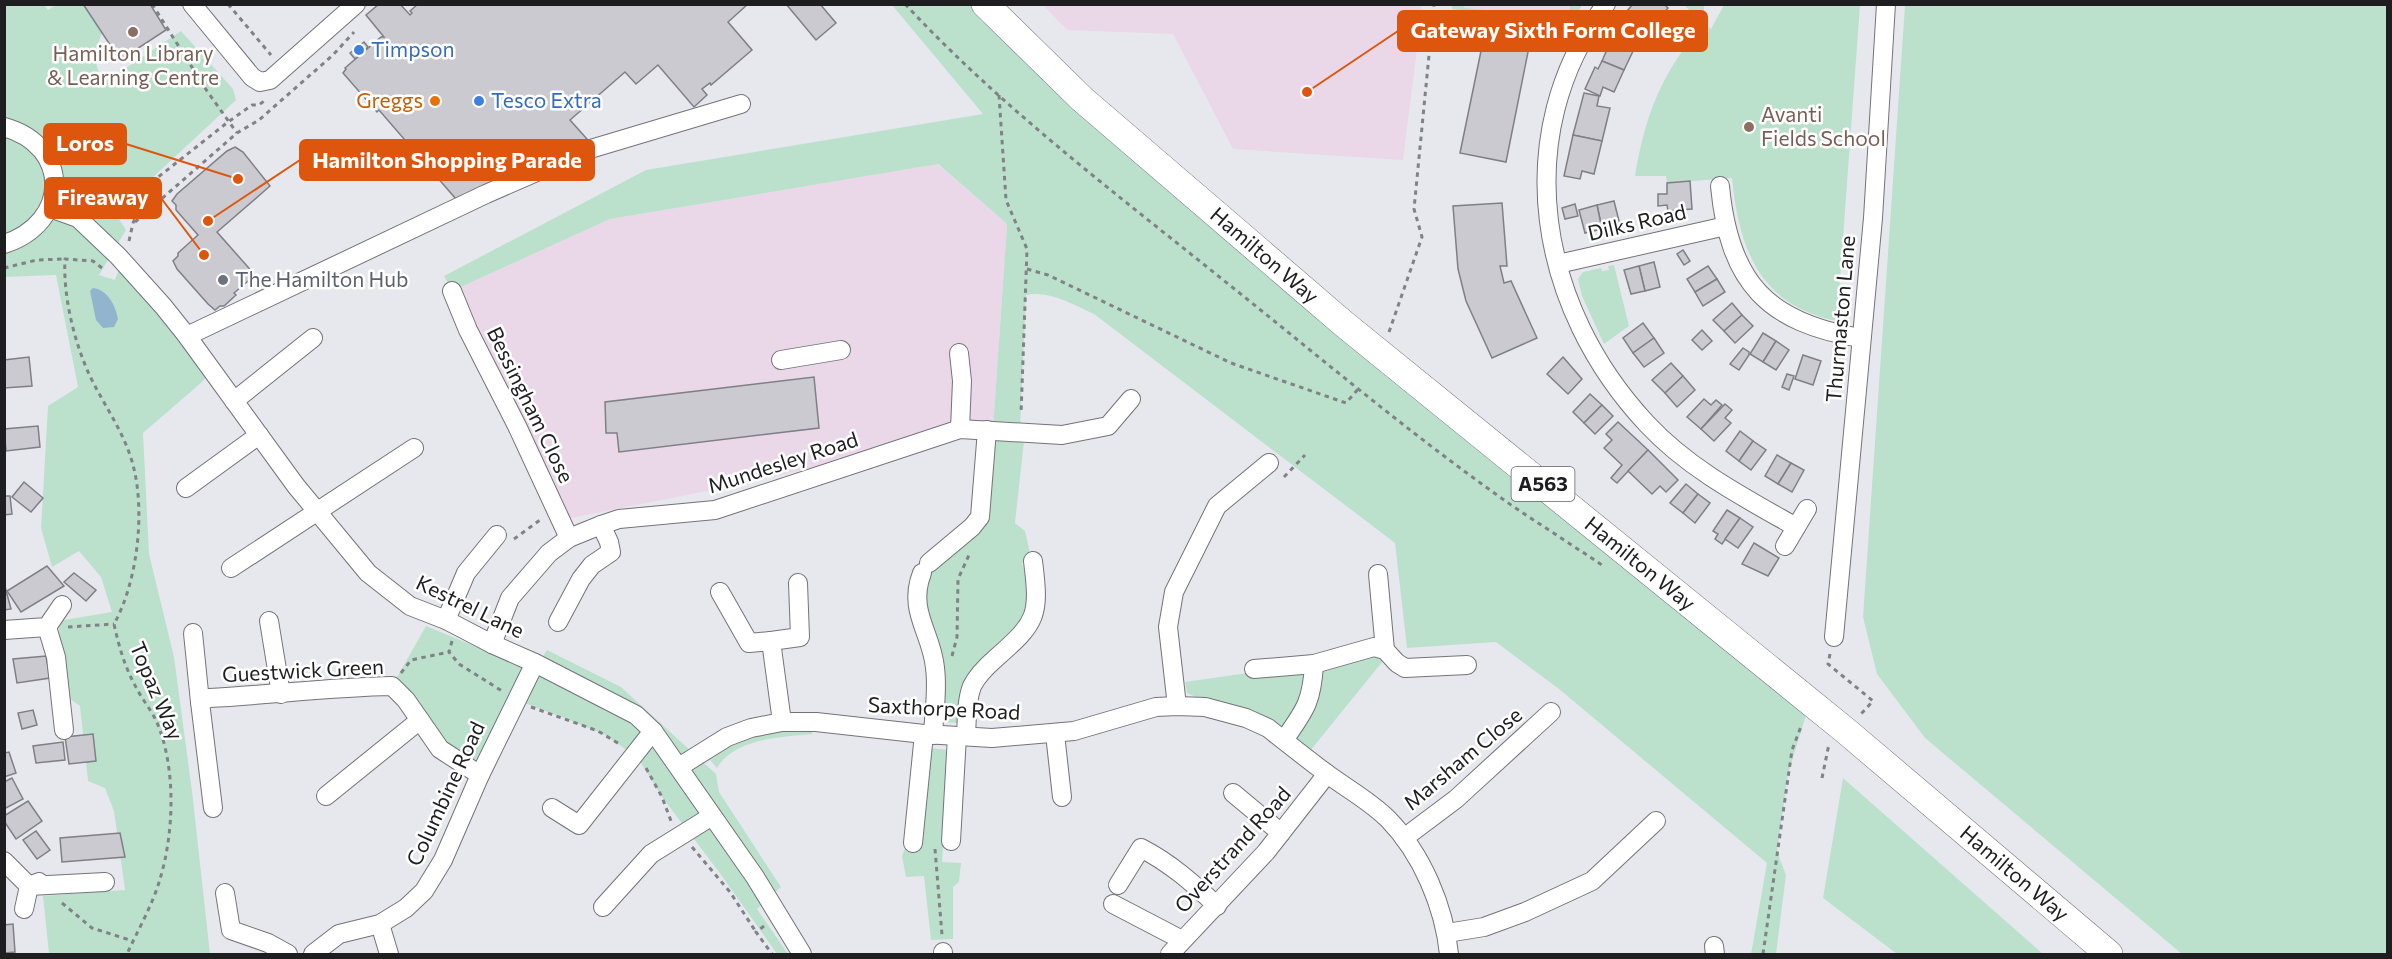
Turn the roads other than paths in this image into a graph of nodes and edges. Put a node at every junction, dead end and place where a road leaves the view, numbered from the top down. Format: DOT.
graph roads {
  1 [pos="192,4"];
  2 [pos="356,4"];
  3 [pos="985,4"];
  4 [pos="1606,4"];
  5 [pos="1886,4"];
  6 [pos="741,104"];
  7 [pos="5,125"];
  8 [pos="1720,186"];
  9 [pos="50,208"];
  10 [pos="1726,226"];
  11 [pos="4,244"];
  12 [pos="1558,264"];
  13 [pos="452,291"];
  14 [pos="188,336"];
  15 [pos="313,338"];
  16 [pos="1861,338"];
  17 [pos="841,350"];
  18 [pos="959,353"];
  19 [pos="781,360"];
  20 [pos="1131,399"];
  21 [pos="234,401"];
  22 [pos="960,429"];
  23 [pos="987,430"];
  24 [pos="259,435"];
  25 [pos="414,448"];
  26 [pos="1269,463"];
  27 [pos="186,488"];
  28 [pos="1807,509"];
  29 [pos="318,513"];
  30 [pos="601,525"];
  31 [pos="1796,527"];
  32 [pos="569,538"];
  33 [pos="503,539"];
  34 [pos="1785,546"];
  35 [pos="1033,561"];
  36 [pos="231,568"];
  37 [pos="1378,574"];
  38 [pos="798,583"];
  39 [pos="720,592"];
  40 [pos="62,605"];
  41 [pos="269,621"];
  42 [pos="558,622"];
  43 [pos="452,624"];
  44 [pos="47,627"];
  45 [pos="4,630"];
  46 [pos="193,633"];
  47 [pos="1834,637"];
  48 [pos="771,641"];
  49 [pos="492,644"];
  50 [pos="1385,650"];
  51 [pos="535,663"];
  52 [pos="1314,664"];
  53 [pos="1467,665"];
  54 [pos="1254,669"];
  55 [pos="281,694"];
  56 [pos="200,702"];
  57 [pos="1177,706"];
  58 [pos="1551,712"];
  59 [pos="420,720"];
  60 [pos="782,722"];
  61 [pos="64,730"];
  62 [pos="652,730"];
  63 [pos="928,734"];
  64 [pos="1055,734"];
  65 [pos="961,736"];
  66 [pos="1284,740"];
  67 [pos="679,767"];
  68 [pos="1327,774"];
  69 [pos="480,776"];
  70 [pos="1233,793"];
  71 [pos="326,796"];
  72 [pos="1062,797"];
  73 [pos="213,808"];
  74 [pos="552,808"];
  75 [pos="712,816"];
  76 [pos="1656,822"];
  77 [pos="1281,833"];
  78 [pos="1404,838"];
  79 [pos="951,841"];
  80 [pos="913,843"];
  81 [pos="4,861"];
  82 [pos="37,882"];
  83 [pos="105,882"];
  84 [pos="1118,885"];
  85 [pos="225,893"];
  86 [pos="1113,904"];
  87 [pos="1217,906"];
  88 [pos="603,907"];
  89 [pos="24,909"];
  90 [pos="380,924"];
  91 [pos="1447,933"];
  92 [pos="1182,940"];
  93 [pos="288,954"];
  94 [pos="313,954"];
  95 [pos="389,954"];
  96 [pos="802,954"];
  97 [pos="1170,954"];
  98 [pos="1449,954"];
  99 [pos="2109,954"];
  1 -- 2 [label="street"];
  3 -- 99 [label="highway, Hamilton Way / A563"];
  4 -- 12 [label="street"];
  5 -- 16 [label="street, Thurmaston Lane"];
  6 -- 14 [label="street"];
  7 -- 9 [label="street"];
  8 -- 10 [label="street"];
  9 -- 11 [label="street"];
  9 -- 14 [label="street, Kestrel Lane"];
  10 -- 12 [label="street, Dilks Road"];
  10 -- 16 [label="street"];
  12 -- 31 [label="street"];
  13 -- 32 [label="street, Bessingham Close"];
  14 -- 21 [label="street, Kestrel Lane"];
  15 -- 21 [label="street"];
  16 -- 47 [label="street, Thurmaston Lane"];
  17 -- 19 [label="street"];
  18 -- 22 [label="street"];
  20 -- 23 [label="street, Mundesley Road"];
  21 -- 24 [label="street, Kestrel Lane"];
  22 -- 23 [label="street, Mundesley Road"];
  22 -- 30 [label="street, Mundesley Road"];
  23 -- 63 [label="street"];
  24 -- 27 [label="street"];
  24 -- 29 [label="street, Kestrel Lane"];
  25 -- 29 [label="street"];
  26 -- 57 [label="street"];
  28 -- 31 [label="street"];
  29 -- 36 [label="street"];
  29 -- 43 [label="street, Kestrel Lane"];
  30 -- 32 [label="street, Mundesley Road"];
  30 -- 42 [label="street"];
  31 -- 34 [label="street"];
  32 -- 49 [label="street, Mundesley Road"];
  33 -- 43 [label="street"];
  35 -- 65 [label="street"];
  37 -- 50 [label="street"];
  38 -- 48 [label="street"];
  39 -- 48 [label="street"];
  40 -- 44 [label="street"];
  41 -- 55 [label="street"];
  43 -- 49 [label="street, Kestrel Lane"];
  44 -- 45 [label="street"];
  44 -- 61 [label="street"];
  46 -- 56 [label="street, Guestwick Green"];
  48 -- 60 [label="street"];
  49 -- 51 [label="street, Kestrel Lane"];
  50 -- 52 [label="street"];
  50 -- 53 [label="street"];
  51 -- 62 [label="street, Kestrel Lane"];
  51 -- 69 [label="street, Columbine Road"];
  52 -- 54 [label="street"];
  52 -- 66 [label="street"];
  55 -- 56 [label="street, Guestwick Green"];
  55 -- 59 [label="street, Guestwick Green"];
  56 -- 73 [label="street, Guestwick Green"];
  57 -- 64 [label="street, Saxthorpe Road"];
  57 -- 66 [label="street, Saxthorpe Road"];
  58 -- 78 [label="street, Marsham Close"];
  59 -- 69 [label="street, Guestwick Green"];
  59 -- 71 [label="street"];
  60 -- 63 [label="street, Saxthorpe Road"];
  60 -- 67 [label="street, Saxthorpe Road"];
  62 -- 67 [label="street, Kestrel Lane"];
  62 -- 74 [label="street"];
  63 -- 65 [label="street, Saxthorpe Road"];
  63 -- 80 [label="street"];
  64 -- 65 [label="street, Saxthorpe Road"];
  64 -- 72 [label="street"];
  65 -- 79 [label="street"];
  66 -- 68 [label="street, Saxthorpe Road"];
  67 -- 75 [label="street, Kestrel Lane"];
  68 -- 77 [label="street, Overstrand Road"];
  68 -- 78 [label="street, Saxthorpe Road"];
  69 -- 90 [label="street, Columbine Road"];
  70 -- 77 [label="street"];
  75 -- 88 [label="street"];
  75 -- 96 [label="street, Kestrel Lane"];
  76 -- 91 [label="street"];
  77 -- 87 [label="street, Overstrand Road"];
  78 -- 91 [label="street, Saxthorpe Road"];
  81 -- 82 [label="street"];
  82 -- 83 [label="street"];
  82 -- 89 [label="street"];
  84 -- 87 [label="street"];
  85 -- 93 [label="street"];
  86 -- 92 [label="street"];
  87 -- 92 [label="street, Overstrand Road"];
  90 -- 94 [label="street, Columbine Road"];
  90 -- 95 [label="street"];
  91 -- 98 [label="street, Saxthorpe Road"];
  92 -- 97 [label="street, Overstrand Road"];
}
